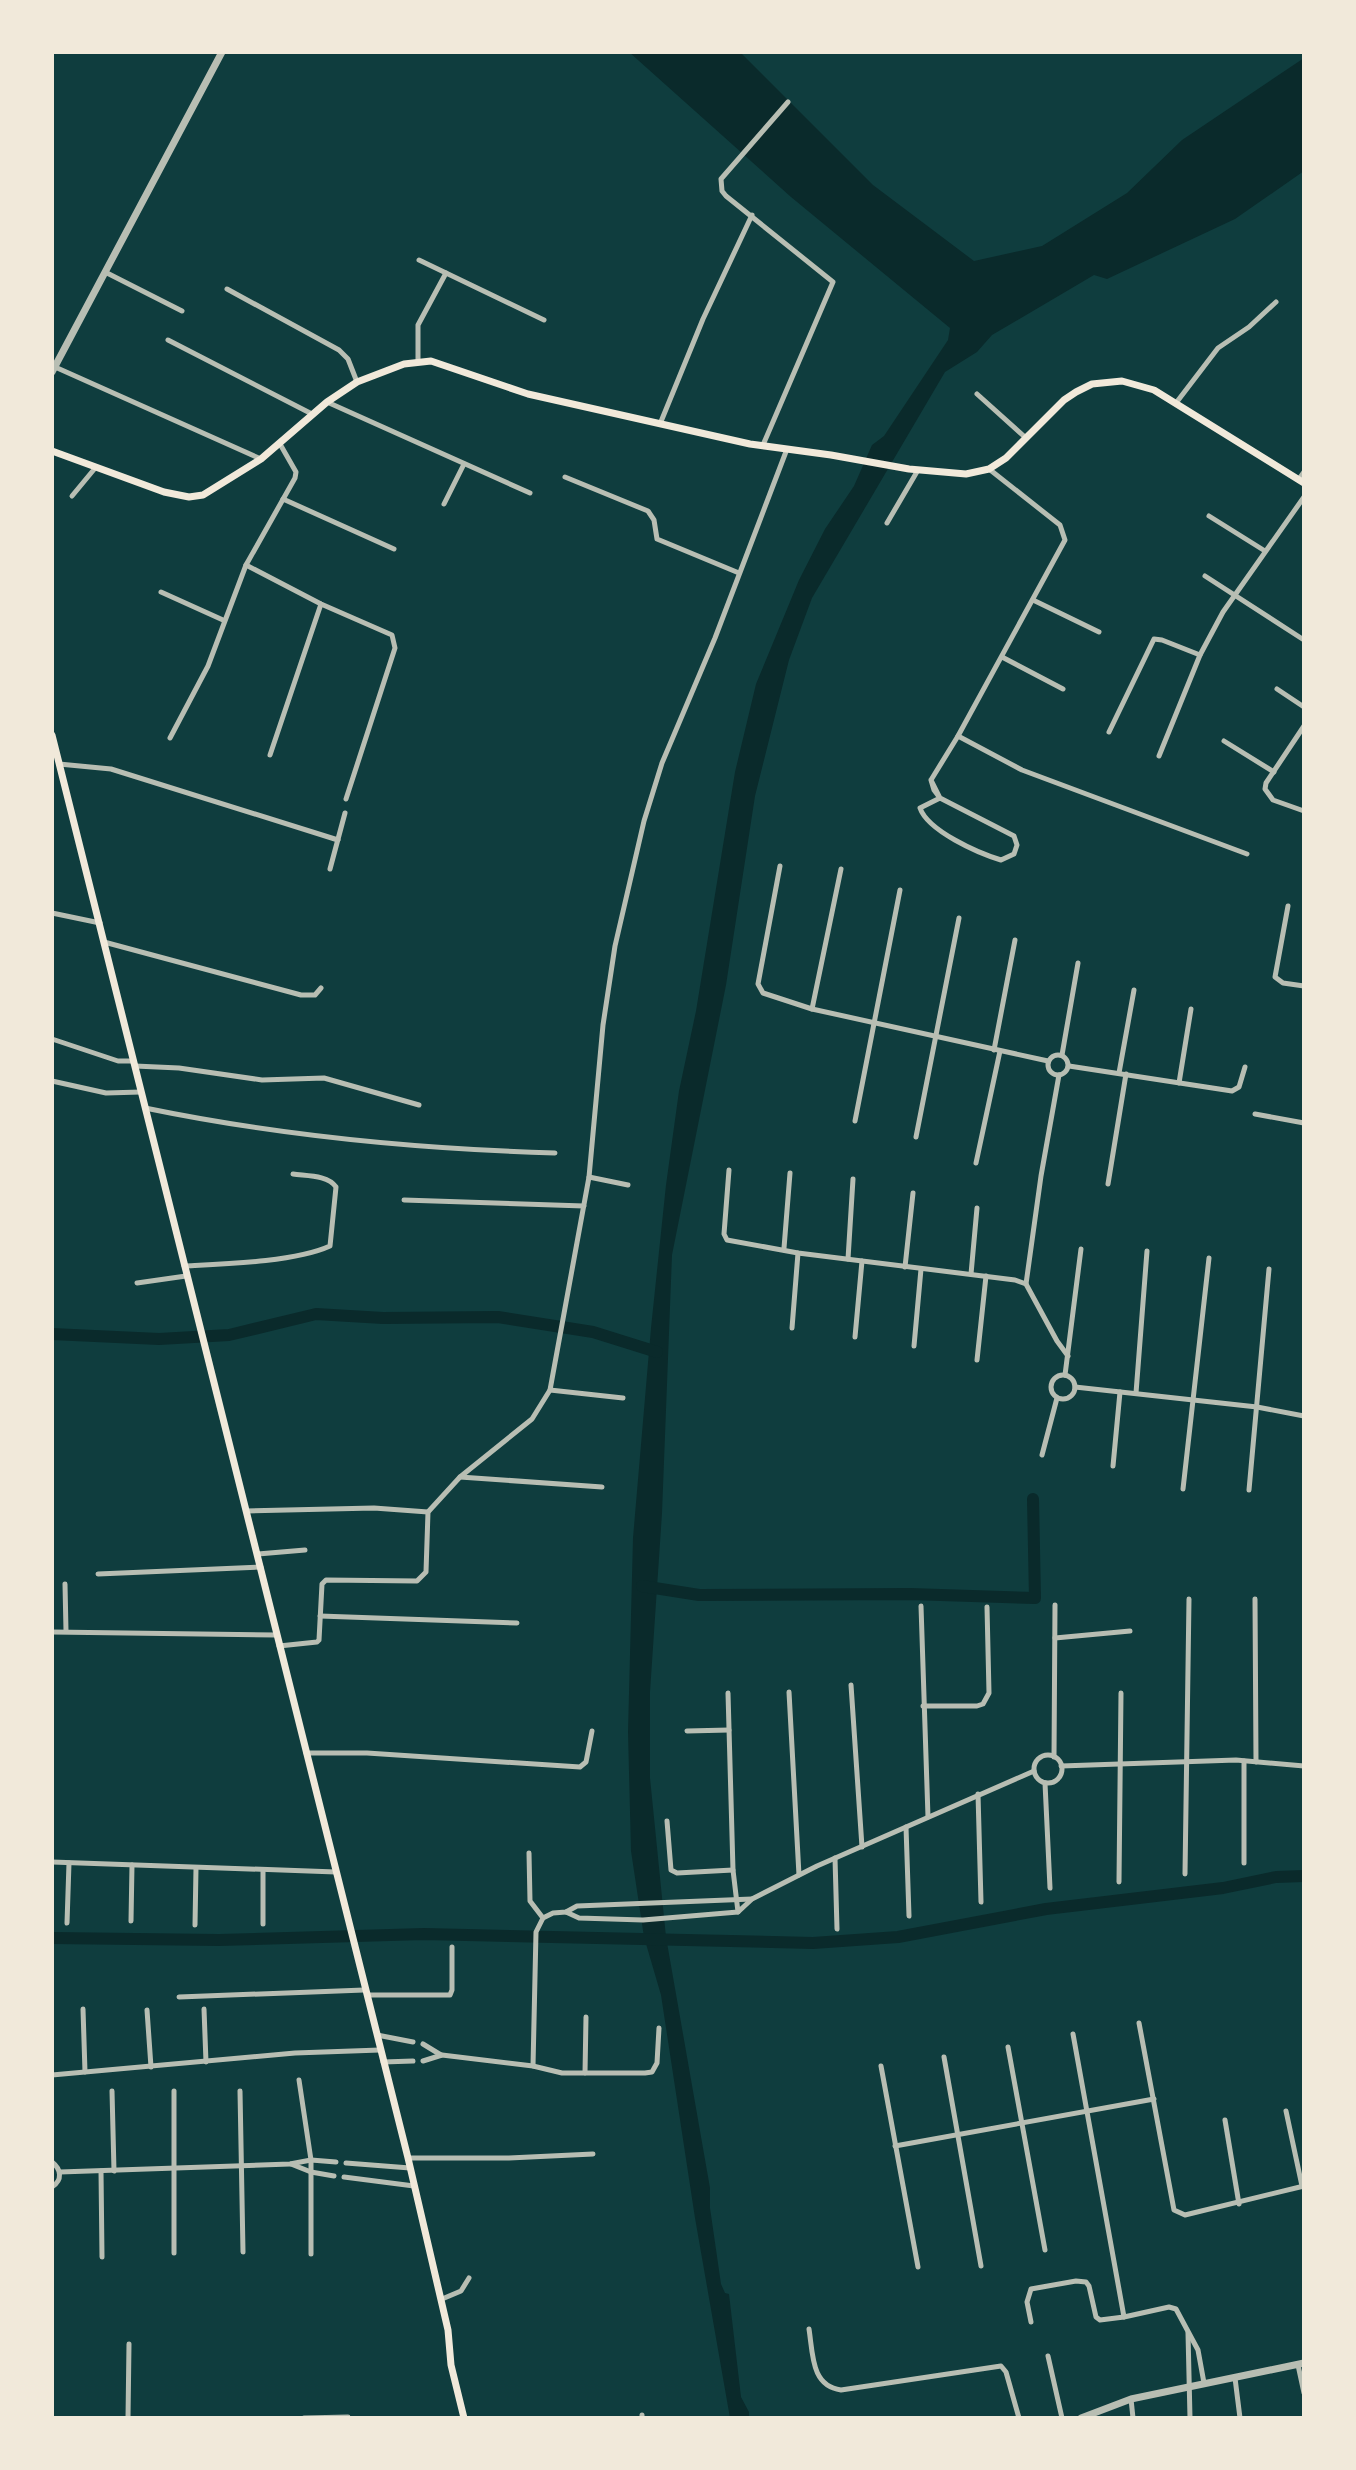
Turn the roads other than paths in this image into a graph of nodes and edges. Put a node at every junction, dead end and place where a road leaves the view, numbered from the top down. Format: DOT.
graph roads {
  1 [pos="222,52"];
  2 [pos="788,102"];
  3 [pos="752,215"];
  4 [pos="419,260"];
  5 [pos="105,272"];
  6 [pos="446,273"];
  7 [pos="227,289"];
  8 [pos="1276,302"];
  9 [pos="182,311"];
  10 [pos="544,320"];
  11 [pos="168,340"];
  12 [pos="418,361"];
  13 [pos="54,370"];
  14 [pos="357,382"];
  15 [pos="977,394"];
  16 [pos="327,402"];
  17 [pos="1176,403"];
  18 [pos="312,414"];
  19 [pos="660,424"];
  20 [pos="1026,438"];
  21 [pos="280,444"];
  22 [pos="763,445"];
  23 [pos="787,449"];
  24 [pos="52,451"];
  25 [pos="261,459"];
  26 [pos="464,464"];
  27 [pos="96,467"];
  28 [pos="989,469"];
  29 [pos="913,470"];
  30 [pos="565,477"];
  31 [pos="1302,478"];
  32 [pos="530,493"];
  33 [pos="72,496"];
  34 [pos="1304,497"];
  35 [pos="283,499"];
  36 [pos="444,504"];
  37 [pos="1209,516"];
  38 [pos="887,523"];
  39 [pos="394,549"];
  40 [pos="1265,551"];
  41 [pos="246,565"];
  42 [pos="739,573"];
  43 [pos="1205,576"];
  44 [pos="161,592"];
  45 [pos="1233,595"];
  46 [pos="1033,600"];
  47 [pos="321,604"];
  48 [pos="223,620"];
  49 [pos="1099,632"];
  50 [pos="1304,640"];
  51 [pos="1200,655"];
  52 [pos="1002,657"];
  53 [pos="1063,689"];
  54 [pos="1277,689"];
  55 [pos="1304,707"];
  56 [pos="1304,726"];
  57 [pos="1109,732"];
  58 [pos="52,735"];
  59 [pos="958,736"];
  60 [pos="170,738"];
  61 [pos="1224,741"];
  62 [pos="270,755"];
  63 [pos="1159,756"];
  64 [pos="59,764"];
  65 [pos="1274,772"];
  66 [pos="940,798"];
  67 [pos="346,799"];
  68 [pos="1304,811"];
  69 [pos="345,813"];
  70 [pos="338,840"];
  71 [pos="1247,854"];
  72 [pos="780,866"];
  73 [pos="330,869"];
  74 [pos="841,869"];
  75 [pos="900,890"];
  76 [pos="1288,906"];
  77 [pos="52,913"];
  78 [pos="959,918"];
  79 [pos="100,923"];
  80 [pos="1015,940"];
  81 [pos="104,942"];
  82 [pos="1078,963"];
  83 [pos="1304,986"];
  84 [pos="321,988"];
  85 [pos="1134,990"];
  86 [pos="812,1009"];
  87 [pos="1191,1009"];
  88 [pos="875,1023"];
  89 [pos="937,1036"];
  90 [pos="52,1039"];
  91 [pos="997,1050"];
  92 [pos="1062,1055"];
  93 [pos="1048,1061"];
  94 [pos="134,1064"];
  95 [pos="1069,1066"];
  96 [pos="1245,1067"];
  97 [pos="1122,1074"];
  98 [pos="1059,1075"];
  99 [pos="52,1081"];
  100 [pos="1179,1083"];
  101 [pos="141,1092"];
  102 [pos="419,1105"];
  103 [pos="145,1108"];
  104 [pos="1255,1114"];
  105 [pos="855,1121"];
  106 [pos="1304,1123"];
  107 [pos="916,1137"];
  108 [pos="555,1153"];
  109 [pos="976,1163"];
  110 [pos="729,1170"];
  111 [pos="790,1173"];
  112 [pos="293,1174"];
  113 [pos="589,1177"];
  114 [pos="853,1179"];
  115 [pos="1108,1184"];
  116 [pos="628,1185"];
  117 [pos="913,1193"];
  118 [pos="404,1200"];
  119 [pos="584,1206"];
  120 [pos="977,1208"];
  121 [pos="784,1248"];
  122 [pos="1081,1249"];
  123 [pos="1147,1251"];
  124 [pos="798,1253"];
  125 [pos="1209,1258"];
  126 [pos="848,1259"];
  127 [pos="862,1261"];
  128 [pos="184,1266"];
  129 [pos="905,1267"];
  130 [pos="921,1269"];
  131 [pos="1269,1269"];
  132 [pos="971,1275"];
  133 [pos="186,1276"];
  134 [pos="986,1276"];
  135 [pos="137,1283"];
  136 [pos="1026,1284"];
  137 [pos="792,1328"];
  138 [pos="855,1337"];
  139 [pos="914,1346"];
  140 [pos="1068,1356"];
  141 [pos="977,1360"];
  142 [pos="1065,1375"];
  143 [pos="1075,1387"];
  144 [pos="550,1390"];
  145 [pos="1120,1392"];
  146 [pos="1136,1394"];
  147 [pos="623,1398"];
  148 [pos="1057,1398"];
  149 [pos="1195,1400"];
  150 [pos="1257,1407"];
  151 [pos="1304,1416"];
  152 [pos="1042,1455"];
  153 [pos="1113,1466"];
  154 [pos="460,1477"];
  155 [pos="602,1487"];
  156 [pos="1183,1489"];
  157 [pos="1249,1490"];
  158 [pos="246,1511"];
  159 [pos="428,1512"];
  160 [pos="305,1550"];
  161 [pos="258,1554"];
  162 [pos="261,1567"];
  163 [pos="98,1574"];
  164 [pos="65,1584"];
  165 [pos="1189,1599"];
  166 [pos="1255,1599"];
  167 [pos="1055,1605"];
  168 [pos="921,1606"];
  169 [pos="987,1607"];
  170 [pos="320,1616"];
  171 [pos="517,1623"];
  172 [pos="66,1631"];
  173 [pos="1130,1631"];
  174 [pos="52,1632"];
  175 [pos="276,1635"];
  176 [pos="1055,1638"];
  177 [pos="279,1646"];
  178 [pos="851,1685"];
  179 [pos="789,1692"];
  180 [pos="728,1693"];
  181 [pos="1121,1693"];
  182 [pos="923,1706"];
  183 [pos="729,1730"];
  184 [pos="592,1731"];
  185 [pos="687,1731"];
  186 [pos="306,1753"];
  187 [pos="1054,1757"];
  188 [pos="1244,1761"];
  189 [pos="1256,1762"];
  190 [pos="1187,1763"];
  191 [pos="1121,1765"];
  192 [pos="1061,1766"];
  193 [pos="1304,1766"];
  194 [pos="1034,1771"];
  195 [pos="1045,1783"];
  196 [pos="978,1794"];
  197 [pos="928,1817"];
  198 [pos="667,1821"];
  199 [pos="906,1827"];
  200 [pos="862,1847"];
  201 [pos="529,1853"];
  202 [pos="835,1858"];
  203 [pos="52,1862"];
  204 [pos="69,1863"];
  205 [pos="1244,1863"];
  206 [pos="132,1865"];
  207 [pos="196,1868"];
  208 [pos="263,1870"];
  209 [pos="733,1870"];
  210 [pos="336,1872"];
  211 [pos="1185,1874"];
  212 [pos="799,1875"];
  213 [pos="1119,1882"];
  214 [pos="1050,1888"];
  215 [pos="736,1898"];
  216 [pos="752,1899"];
  217 [pos="981,1902"];
  218 [pos="566,1912"];
  219 [pos="738,1912"];
  220 [pos="909,1916"];
  221 [pos="543,1918"];
  222 [pos="131,1921"];
  223 [pos="67,1923"];
  224 [pos="263,1924"];
  225 [pos="195,1925"];
  226 [pos="837,1929"];
  227 [pos="452,1947"];
  228 [pos="365,1992"];
  229 [pos="179,1997"];
  230 [pos="83,2009"];
  231 [pos="204,2009"];
  232 [pos="147,2010"];
  233 [pos="586,2017"];
  234 [pos="1139,2023"];
  235 [pos="659,2028"];
  236 [pos="1073,2034"];
  237 [pos="376,2035"];
  238 [pos="413,2042"];
  239 [pos="423,2044"];
  240 [pos="1008,2047"];
  241 [pos="380,2050"];
  242 [pos="442,2055"];
  243 [pos="944,2057"];
  244 [pos="413,2061"];
  245 [pos="423,2061"];
  246 [pos="206,2062"];
  247 [pos="383,2062"];
  248 [pos="533,2066"];
  249 [pos="881,2066"];
  250 [pos="151,2067"];
  251 [pos="85,2072"];
  252 [pos="585,2073"];
  253 [pos="52,2075"];
  254 [pos="299,2080"];
  255 [pos="112,2091"];
  256 [pos="174,2091"];
  257 [pos="240,2091"];
  258 [pos="1154,2099"];
  259 [pos="1087,2111"];
  260 [pos="1286,2111"];
  261 [pos="1225,2120"];
  262 [pos="1021,2123"];
  263 [pos="958,2134"];
  264 [pos="895,2146"];
  265 [pos="593,2154"];
  266 [pos="408,2158"];
  267 [pos="311,2160"];
  268 [pos="52,2162"];
  269 [pos="336,2162"];
  270 [pos="346,2163"];
  271 [pos="290,2164"];
  272 [pos="242,2165"];
  273 [pos="175,2167"];
  274 [pos="410,2168"];
  275 [pos="101,2171"];
  276 [pos="114,2171"];
  277 [pos="60,2172"];
  278 [pos="311,2172"];
  279 [pos="334,2176"];
  280 [pos="344,2177"];
  281 [pos="414,2186"];
  282 [pos="1303,2186"];
  283 [pos="52,2187"];
  284 [pos="1239,2204"];
  285 [pos="1045,2250"];
  286 [pos="243,2252"];
  287 [pos="174,2253"];
  288 [pos="311,2254"];
  289 [pos="102,2257"];
  290 [pos="981,2266"];
  291 [pos="918,2267"];
  292 [pos="469,2278"];
  293 [pos="442,2299"];
  294 [pos="1124,2317"];
  295 [pos="1031,2322"];
  296 [pos="809,2329"];
  297 [pos="1188,2332"];
  298 [pos="129,2344"];
  299 [pos="1048,2356"];
  300 [pos="1301,2363"];
  301 [pos="1235,2377"];
  302 [pos="1204,2383"];
  303 [pos="1190,2386"];
  304 [pos="1304,2393"];
  305 [pos="1131,2399"];
  306 [pos="348,2417"];
  307 [pos="128,2418"];
  308 [pos="304,2418"];
  309 [pos="464,2418"];
  310 [pos="1019,2418"];
  311 [pos="1062,2418"];
  312 [pos="1081,2418"];
  313 [pos="1133,2418"];
  314 [pos="1190,2418"];
  315 [pos="1240,2418"];
  1 -- 5 [label="street"];
  2 -- 3 [label="street"];
  3 -- 19 [label="street"];
  3 -- 22 [label="street"];
  4 -- 6 [label="street"];
  5 -- 9 [label="street"];
  5 -- 13 [label="street"];
  6 -- 10 [label="street"];
  6 -- 12 [label="street"];
  7 -- 14 [label="street"];
  8 -- 17 [label="street"];
  11 -- 18 [label="street"];
  12 -- 14 [label="main road"];
  12 -- 19 [label="main road"];
  13 -- 25 [label="street"];
  14 -- 16 [label="main road"];
  15 -- 20 [label="street"];
  16 -- 18 [label="main road"];
  16 -- 26 [label="street"];
  17 -- 20 [label="main road"];
  17 -- 31 [label="main road"];
  18 -- 21 [label="main road"];
  19 -- 22 [label="main road"];
  20 -- 28 [label="main road"];
  21 -- 25 [label="main road"];
  21 -- 35 [label="street"];
  22 -- 23 [label="main road"];
  23 -- 29 [label="main road"];
  23 -- 42 [label="street"];
  24 -- 27 [label="main road"];
  25 -- 27 [label="main road"];
  26 -- 32 [label="street"];
  26 -- 36 [label="street"];
  27 -- 33 [label="street"];
  28 -- 29 [label="main road"];
  28 -- 46 [label="street"];
  29 -- 38 [label="street"];
  30 -- 42 [label="street"];
  34 -- 40 [label="street"];
  35 -- 39 [label="street"];
  35 -- 41 [label="street"];
  37 -- 40 [label="street"];
  40 -- 45 [label="street"];
  41 -- 47 [label="street"];
  41 -- 48 [label="street"];
  42 -- 113 [label="street"];
  43 -- 45 [label="street"];
  44 -- 48 [label="street"];
  45 -- 50 [label="street"];
  45 -- 51 [label="street"];
  46 -- 49 [label="street"];
  46 -- 52 [label="street"];
  47 -- 62 [label="street"];
  47 -- 67 [label="street"];
  48 -- 60 [label="street"];
  51 -- 57 [label="street"];
  51 -- 63 [label="street"];
  52 -- 53 [label="street"];
  52 -- 59 [label="street"];
  54 -- 55 [label="street"];
  56 -- 65 [label="street"];
  58 -- 64 [label="main road"];
  59 -- 66 [label="street"];
  59 -- 71 [label="street"];
  61 -- 65 [label="street"];
  64 -- 70 [label="street"];
  64 -- 79 [label="main road"];
  65 -- 68 [label="street"];
  66 -- 66 [label="street"];
  69 -- 70 [label="street"];
  70 -- 73 [label="street"];
  72 -- 86 [label="street"];
  74 -- 86 [label="street"];
  75 -- 88 [label="street"];
  76 -- 83 [label="street"];
  77 -- 79 [label="street"];
  78 -- 89 [label="street"];
  79 -- 81 [label="main road"];
  80 -- 91 [label="street"];
  81 -- 84 [label="street"];
  81 -- 94 [label="main road"];
  82 -- 92 [label="street"];
  85 -- 97 [label="street"];
  86 -- 88 [label="street"];
  87 -- 100 [label="street"];
  88 -- 89 [label="street"];
  88 -- 105 [label="street"];
  89 -- 91 [label="street"];
  89 -- 107 [label="street"];
  90 -- 94 [label="street"];
  91 -- 93 [label="street"];
  91 -- 109 [label="street"];
  92 -- 93 [label="street"];
  92 -- 95 [label="street"];
  93 -- 98 [label="street"];
  94 -- 101 [label="main road"];
  94 -- 102 [label="street"];
  95 -- 97 [label="street"];
  95 -- 98 [label="street"];
  96 -- 100 [label="street"];
  97 -- 100 [label="street"];
  97 -- 115 [label="street"];
  98 -- 136 [label="street"];
  99 -- 101 [label="street"];
  101 -- 103 [label="main road"];
  103 -- 108 [label="street"];
  103 -- 128 [label="main road"];
  104 -- 106 [label="street"];
  110 -- 121 [label="street"];
  111 -- 121 [label="street"];
  112 -- 128 [label="street"];
  113 -- 116 [label="street"];
  113 -- 119 [label="street"];
  114 -- 126 [label="street"];
  117 -- 129 [label="street"];
  118 -- 119 [label="street"];
  119 -- 144 [label="street"];
  120 -- 132 [label="street"];
  121 -- 124 [label="street"];
  122 -- 140 [label="street"];
  123 -- 146 [label="street"];
  124 -- 126 [label="street"];
  124 -- 137 [label="street"];
  125 -- 149 [label="street"];
  126 -- 127 [label="street"];
  127 -- 129 [label="street"];
  127 -- 138 [label="street"];
  128 -- 133 [label="main road"];
  129 -- 130 [label="street"];
  130 -- 132 [label="street"];
  130 -- 139 [label="street"];
  131 -- 150 [label="street"];
  132 -- 134 [label="street"];
  133 -- 135 [label="street"];
  133 -- 158 [label="main road"];
  134 -- 136 [label="street"];
  134 -- 141 [label="street"];
  136 -- 140 [label="street"];
  140 -- 142 [label="street"];
  142 -- 143 [label="street"];
  142 -- 148 [label="street"];
  143 -- 145 [label="street"];
  143 -- 148 [label="street"];
  144 -- 147 [label="street"];
  144 -- 154 [label="street"];
  145 -- 146 [label="street"];
  145 -- 153 [label="street"];
  146 -- 149 [label="street"];
  148 -- 152 [label="street"];
  149 -- 150 [label="street"];
  149 -- 156 [label="street"];
  150 -- 151 [label="street"];
  150 -- 157 [label="street"];
  154 -- 155 [label="street"];
  154 -- 159 [label="street"];
  158 -- 159 [label="street"];
  158 -- 161 [label="main road"];
  159 -- 170 [label="street"];
  160 -- 161 [label="street"];
  161 -- 162 [label="main road"];
  162 -- 163 [label="street"];
  162 -- 175 [label="main road"];
  164 -- 172 [label="street"];
  165 -- 190 [label="street"];
  166 -- 189 [label="street"];
  167 -- 176 [label="street"];
  168 -- 182 [label="street"];
  169 -- 182 [label="street"];
  170 -- 171 [label="street"];
  170 -- 177 [label="street"];
  172 -- 174 [label="street"];
  172 -- 175 [label="street"];
  173 -- 176 [label="street"];
  175 -- 177 [label="main road"];
  176 -- 187 [label="street"];
  177 -- 186 [label="main road"];
  178 -- 200 [label="street"];
  179 -- 212 [label="street"];
  180 -- 183 [label="street"];
  181 -- 191 [label="street"];
  182 -- 197 [label="street"];
  183 -- 185 [label="street"];
  183 -- 209 [label="street"];
  184 -- 186 [label="street"];
  186 -- 210 [label="main road"];
  187 -- 192 [label="street"];
  187 -- 194 [label="street"];
  188 -- 189 [label="street"];
  188 -- 190 [label="street"];
  188 -- 205 [label="street"];
  189 -- 193 [label="street"];
  190 -- 191 [label="street"];
  190 -- 211 [label="street"];
  191 -- 192 [label="street"];
  191 -- 213 [label="street"];
  192 -- 195 [label="street"];
  194 -- 195 [label="street"];
  194 -- 196 [label="street"];
  195 -- 214 [label="street"];
  196 -- 197 [label="street"];
  196 -- 217 [label="street"];
  197 -- 199 [label="street"];
  198 -- 209 [label="street"];
  199 -- 200 [label="street"];
  199 -- 220 [label="street"];
  200 -- 202 [label="street"];
  201 -- 221 [label="street"];
  202 -- 212 [label="street"];
  202 -- 226 [label="street"];
  203 -- 204 [label="street"];
  204 -- 206 [label="street"];
  204 -- 223 [label="street"];
  206 -- 207 [label="street"];
  206 -- 222 [label="street"];
  207 -- 208 [label="street"];
  207 -- 225 [label="street"];
  208 -- 210 [label="street"];
  208 -- 224 [label="street"];
  209 -- 215 [label="street"];
  210 -- 228 [label="main road"];
  212 -- 216 [label="street"];
  215 -- 216 [label="street"];
  215 -- 218 [label="street"];
  215 -- 219 [label="street"];
  216 -- 219 [label="street"];
  218 -- 219 [label="street"];
  218 -- 221 [label="street"];
  221 -- 248 [label="street"];
  227 -- 228 [label="street"];
  228 -- 229 [label="street"];
  228 -- 237 [label="main road"];
  230 -- 251 [label="street"];
  231 -- 246 [label="street"];
  232 -- 250 [label="street"];
  233 -- 252 [label="street"];
  234 -- 258 [label="street"];
  235 -- 252 [label="street"];
  236 -- 259 [label="street"];
  237 -- 238 [label="street"];
  237 -- 241 [label="main road"];
  239 -- 242 [label="street"];
  240 -- 262 [label="street"];
  241 -- 246 [label="street"];
  241 -- 247 [label="main road"];
  242 -- 245 [label="street"];
  242 -- 248 [label="street"];
  243 -- 263 [label="street"];
  244 -- 247 [label="street"];
  246 -- 250 [label="street"];
  247 -- 266 [label="main road"];
  248 -- 252 [label="street"];
  249 -- 264 [label="street"];
  250 -- 251 [label="street"];
  251 -- 253 [label="street"];
  254 -- 267 [label="street"];
  255 -- 276 [label="street"];
  256 -- 273 [label="street"];
  257 -- 272 [label="street"];
  258 -- 259 [label="street"];
  258 -- 284 [label="street"];
  259 -- 262 [label="street"];
  259 -- 294 [label="street"];
  260 -- 282 [label="street"];
  261 -- 284 [label="street"];
  262 -- 263 [label="street"];
  262 -- 285 [label="street"];
  263 -- 264 [label="street"];
  263 -- 290 [label="street"];
  264 -- 291 [label="street"];
  265 -- 266 [label="street"];
  266 -- 274 [label="main road"];
  267 -- 269 [label="street"];
  267 -- 271 [label="street"];
  267 -- 278 [label="street"];
  268 -- 277 [label="street"];
  270 -- 274 [label="street"];
  271 -- 272 [label="street"];
  271 -- 278 [label="street"];
  272 -- 273 [label="street"];
  272 -- 286 [label="street"];
  273 -- 276 [label="street"];
  273 -- 287 [label="street"];
  274 -- 281 [label="main road"];
  275 -- 276 [label="street"];
  275 -- 277 [label="street"];
  275 -- 289 [label="street"];
  277 -- 283 [label="street"];
  278 -- 279 [label="street"];
  278 -- 288 [label="street"];
  280 -- 281 [label="street"];
  281 -- 293 [label="main road"];
  282 -- 284 [label="street"];
  292 -- 293 [label="street"];
  293 -- 309 [label="main road"];
  294 -- 295 [label="street"];
  294 -- 297 [label="street"];
  296 -- 310 [label="street"];
  297 -- 302 [label="street"];
  297 -- 303 [label="street"];
  298 -- 307 [label="street"];
  299 -- 311 [label="street"];
  300 -- 301 [label="street"];
  300 -- 304 [label="street"];
  301 -- 302 [label="street"];
  301 -- 315 [label="street"];
  302 -- 303 [label="street"];
  303 -- 305 [label="street"];
  303 -- 314 [label="street"];
  305 -- 312 [label="street"];
  305 -- 313 [label="street"];
  306 -- 308 [label="street"];
}
